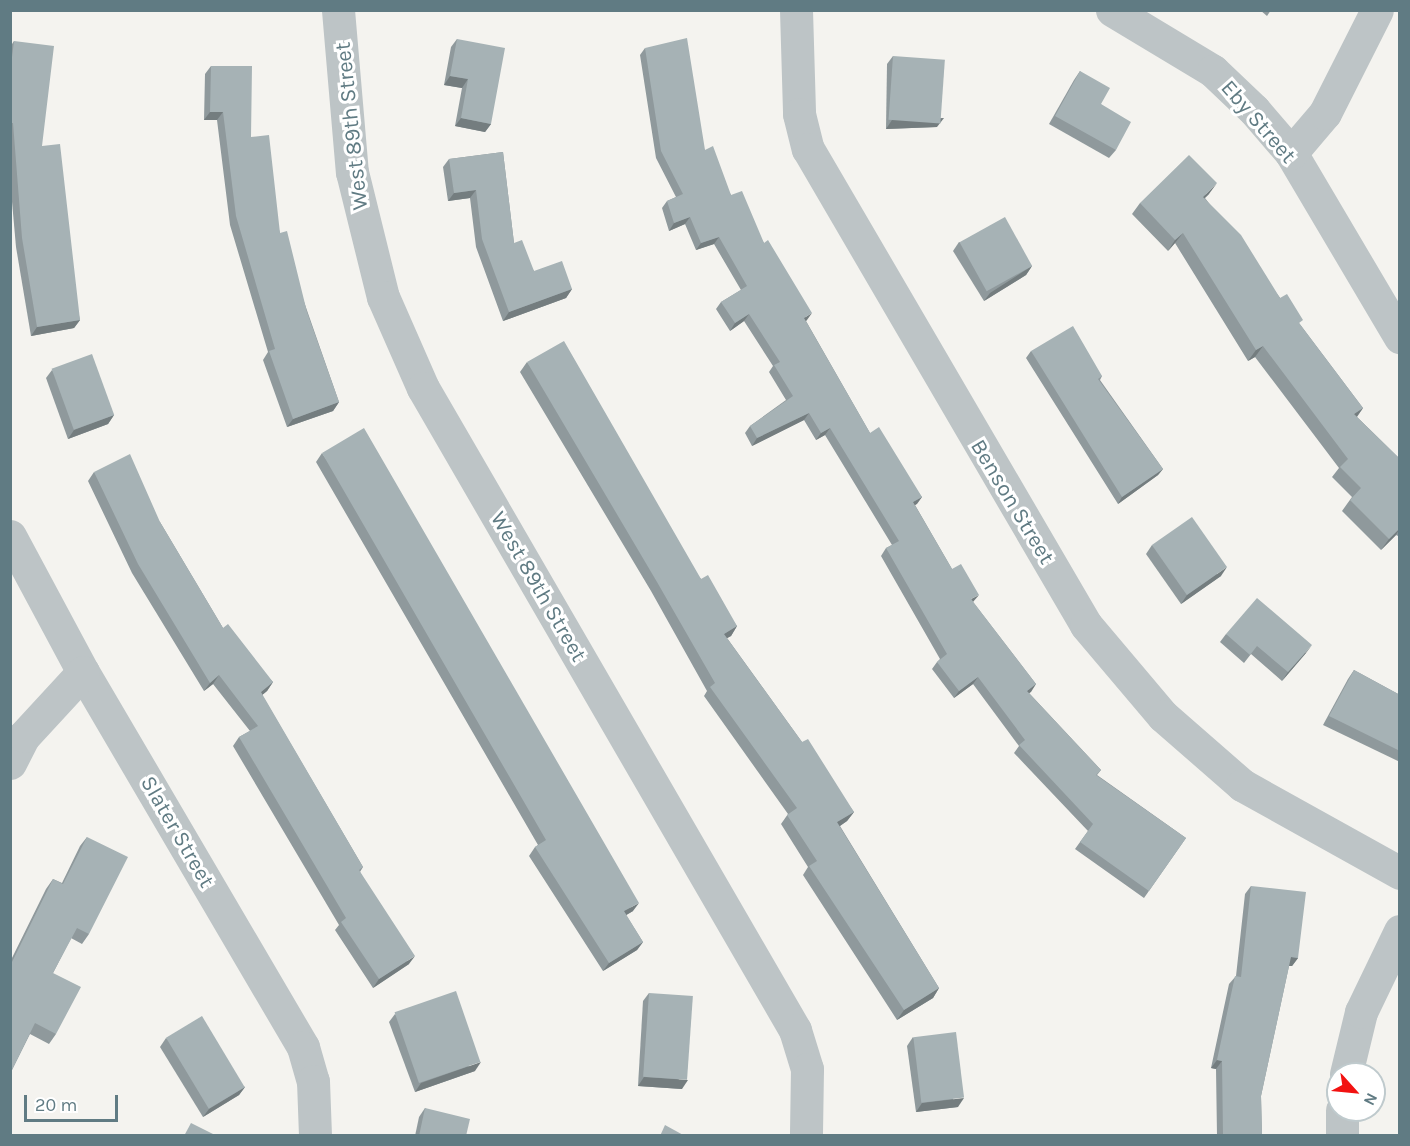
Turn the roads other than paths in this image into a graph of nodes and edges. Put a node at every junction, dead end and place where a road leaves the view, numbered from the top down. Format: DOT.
graph roads {
  1 [pos="338,10"];
  2 [pos="796,10"];
  3 [pos="1112,10"];
  4 [pos="1377,10"];
  5 [pos="1291,153"];
  6 [pos="1400,337"];
  7 [pos="10,536"];
  8 [pos="83,672"];
  9 [pos="10,763"];
  10 [pos="1400,873"];
  11 [pos="1400,931"];
  12 [pos="1349,1062"];
  13 [pos="315,1136"];
  14 [pos="806,1136"];
  1 -- 14 [label="street, West 89th Street"];
  2 -- 10 [label="street, Benson Street"];
  3 -- 5 [label="street, Eby Street"];
  4 -- 5 [label="street"];
  5 -- 6 [label="street, Eby Street"];
  7 -- 8 [label="street, Slater Street"];
  8 -- 9 [label="street"];
  8 -- 13 [label="street, Slater Street"];
  11 -- 12 [label="street"];
}
